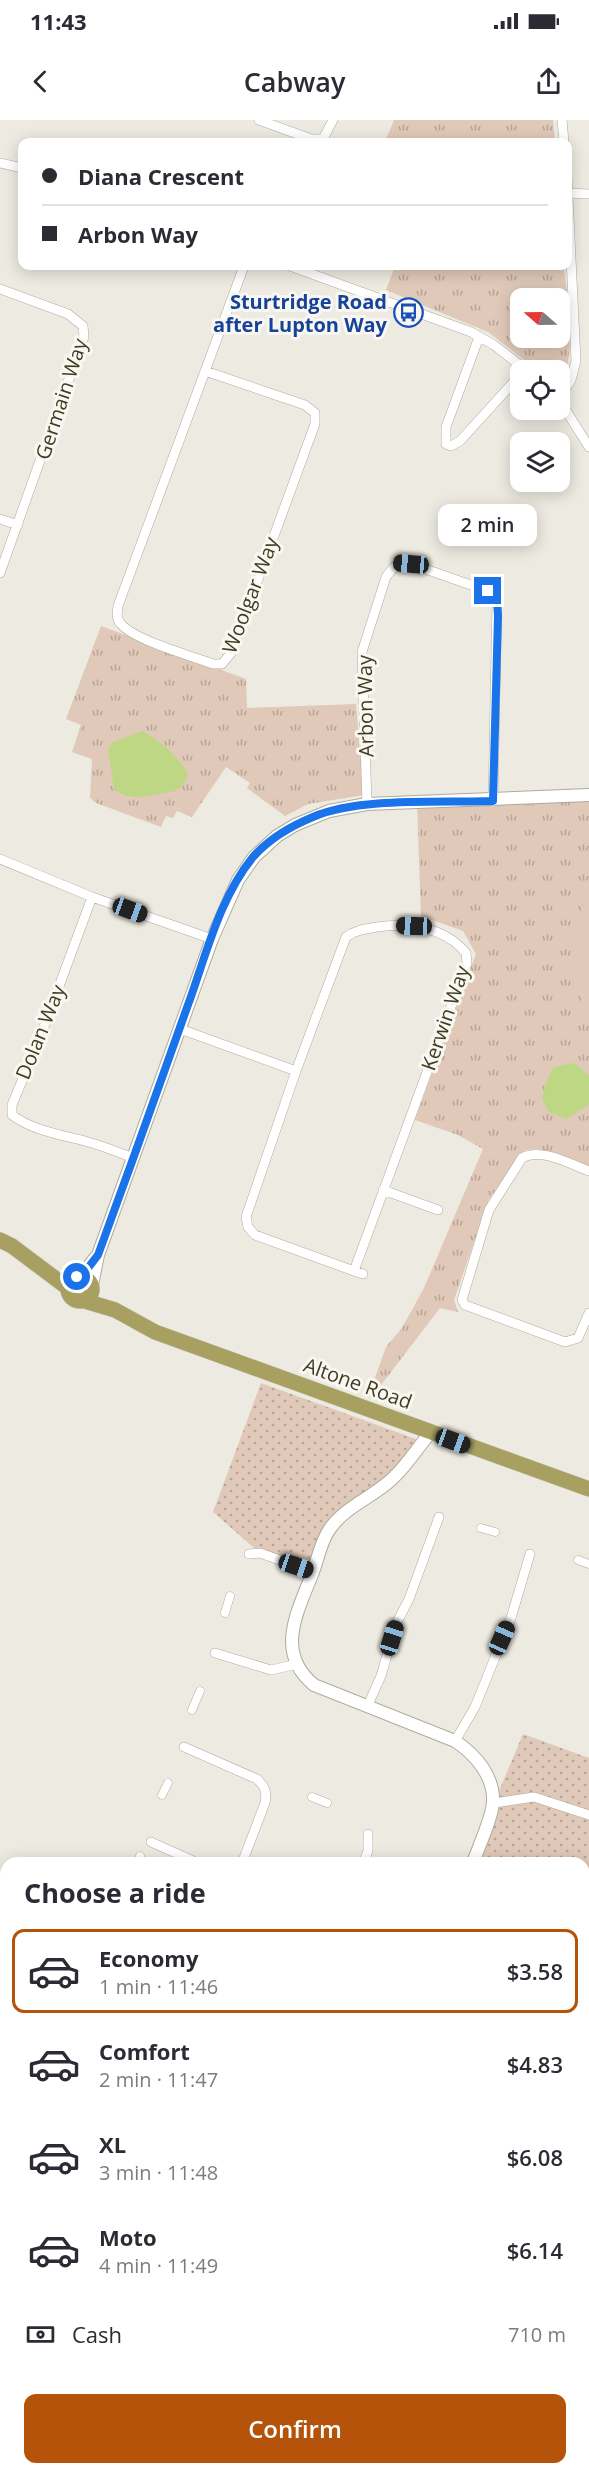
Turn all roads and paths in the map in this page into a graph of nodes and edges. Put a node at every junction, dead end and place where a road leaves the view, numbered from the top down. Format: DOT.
graph roads {
  1 [pos="259,120"];
  2 [pos="333,120"];
  3 [pos="562,120"];
  4 [pos="306,138"];
  5 [pos="324,138"];
  6 [pos="564,138"];
  7 [pos="0,163"];
  8 [pos="18,167"];
  9 [pos="572,193"];
  10 [pos="589,194"];
  11 [pos="243,270"];
  12 [pos="301,270"];
  13 [pos="572,270"];
  14 [pos="0,289"];
  15 [pos="479,337"];
  16 [pos="512,360"];
  17 [pos="206,371"];
  18 [pos="570,382"];
  19 [pos="510,386"];
  20 [pos="570,416"];
  21 [pos="589,447"];
  22 [pos="0,519"];
  23 [pos="18,525"];
  24 [pos="0,573"];
  25 [pos="589,795"];
  26 [pos="493,801"];
  27 [pos="367,804"];
  28 [pos="0,859"];
  29 [pos="92,897"];
  30 [pos="212,939"];
  31 [pos="180,1029"];
  32 [pos="296,1071"];
  33 [pos="133,1158"];
  34 [pos="589,1171"];
  35 [pos="383,1190"];
  36 [pos="438,1210"];
  37 [pos="0,1240"];
  38 [pos="82,1286"];
  39 [pos="589,1313"];
  40 [pos="425,1430"];
  41 [pos="589,1489"];
  42 [pos="439,1517"];
  43 [pos="481,1528"];
  44 [pos="495,1532"];
  45 [pos="249,1554"];
  46 [pos="530,1554"];
  47 [pos="578,1560"];
  48 [pos="589,1564"];
  49 [pos="313,1572"];
  50 [pos="230,1596"];
  51 [pos="225,1613"];
  52 [pos="215,1653"];
  53 [pos="297,1664"];
  54 [pos="200,1690"];
  55 [pos="367,1707"];
  56 [pos="192,1710"];
  57 [pos="455,1741"];
  58 [pos="184,1747"];
  59 [pos="168,1783"];
  60 [pos="162,1795"];
  61 [pos="312,1797"];
  62 [pos="327,1803"];
  63 [pos="494,1803"];
  64 [pos="589,1815"];
  65 [pos="368,1834"];
  66 [pos="151,1842"];
  67 [pos="185,1857"];
  68 [pos="244,1857"];
  69 [pos="366,1857"];
  70 [pos="474,1857"];
  1 -- 4 [label="street"];
  2 -- 5 [label="street"];
  3 -- 6 [label="street"];
  7 -- 8 [label="street"];
  9 -- 10 [label="street"];
  11 -- 17 [label="street, Woolgar Way"];
  12 -- 15 [label="street"];
  13 -- 18 [label="street"];
  14 -- 23 [label="street, Germain Way"];
  15 -- 16 [label="street"];
  15 -- 19 [label="street"];
  17 -- 17 [label="street, Woolgar Way"];
  20 -- 21 [label="street"];
  22 -- 23 [label="street"];
  23 -- 24 [label="street, Germain Way"];
  25 -- 26 [label="street"];
  26 -- 27 [label="street"];
  26 -- 27 [label="street, Arbon Way"];
  27 -- 30 [label="street"];
  28 -- 29 [label="street"];
  29 -- 30 [label="street"];
  29 -- 33 [label="street, Dolan Way"];
  30 -- 31 [label="street"];
  31 -- 32 [label="street"];
  31 -- 33 [label="street"];
  32 -- 35 [label="street, Kerwin Way"];
  32 -- 35 [label="street, Kerwin Way"];
  33 -- 38 [label="street"];
  34 -- 39 [label="street"];
  35 -- 36 [label="street"];
  37 -- 38 [label="main road, Altone Road"];
  38 -- 40 [label="main road, Altone Road"];
  40 -- 41 [label="main road, Altone Road"];
  40 -- 49 [label="street"];
  42 -- 55 [label="street"];
  43 -- 44 [label="street"];
  45 -- 49 [label="street"];
  46 -- 57 [label="street"];
  47 -- 48 [label="street"];
  49 -- 53 [label="street"];
  50 -- 51 [label="street"];
  52 -- 53 [label="street"];
  53 -- 55 [label="street"];
  54 -- 56 [label="street"];
  55 -- 57 [label="street"];
  57 -- 63 [label="street"];
  58 -- 68 [label="street"];
  59 -- 60 [label="street"];
  61 -- 62 [label="street"];
  63 -- 64 [label="street"];
  63 -- 70 [label="street"];
  65 -- 69 [label="street"];
  66 -- 67 [label="street"];
}
